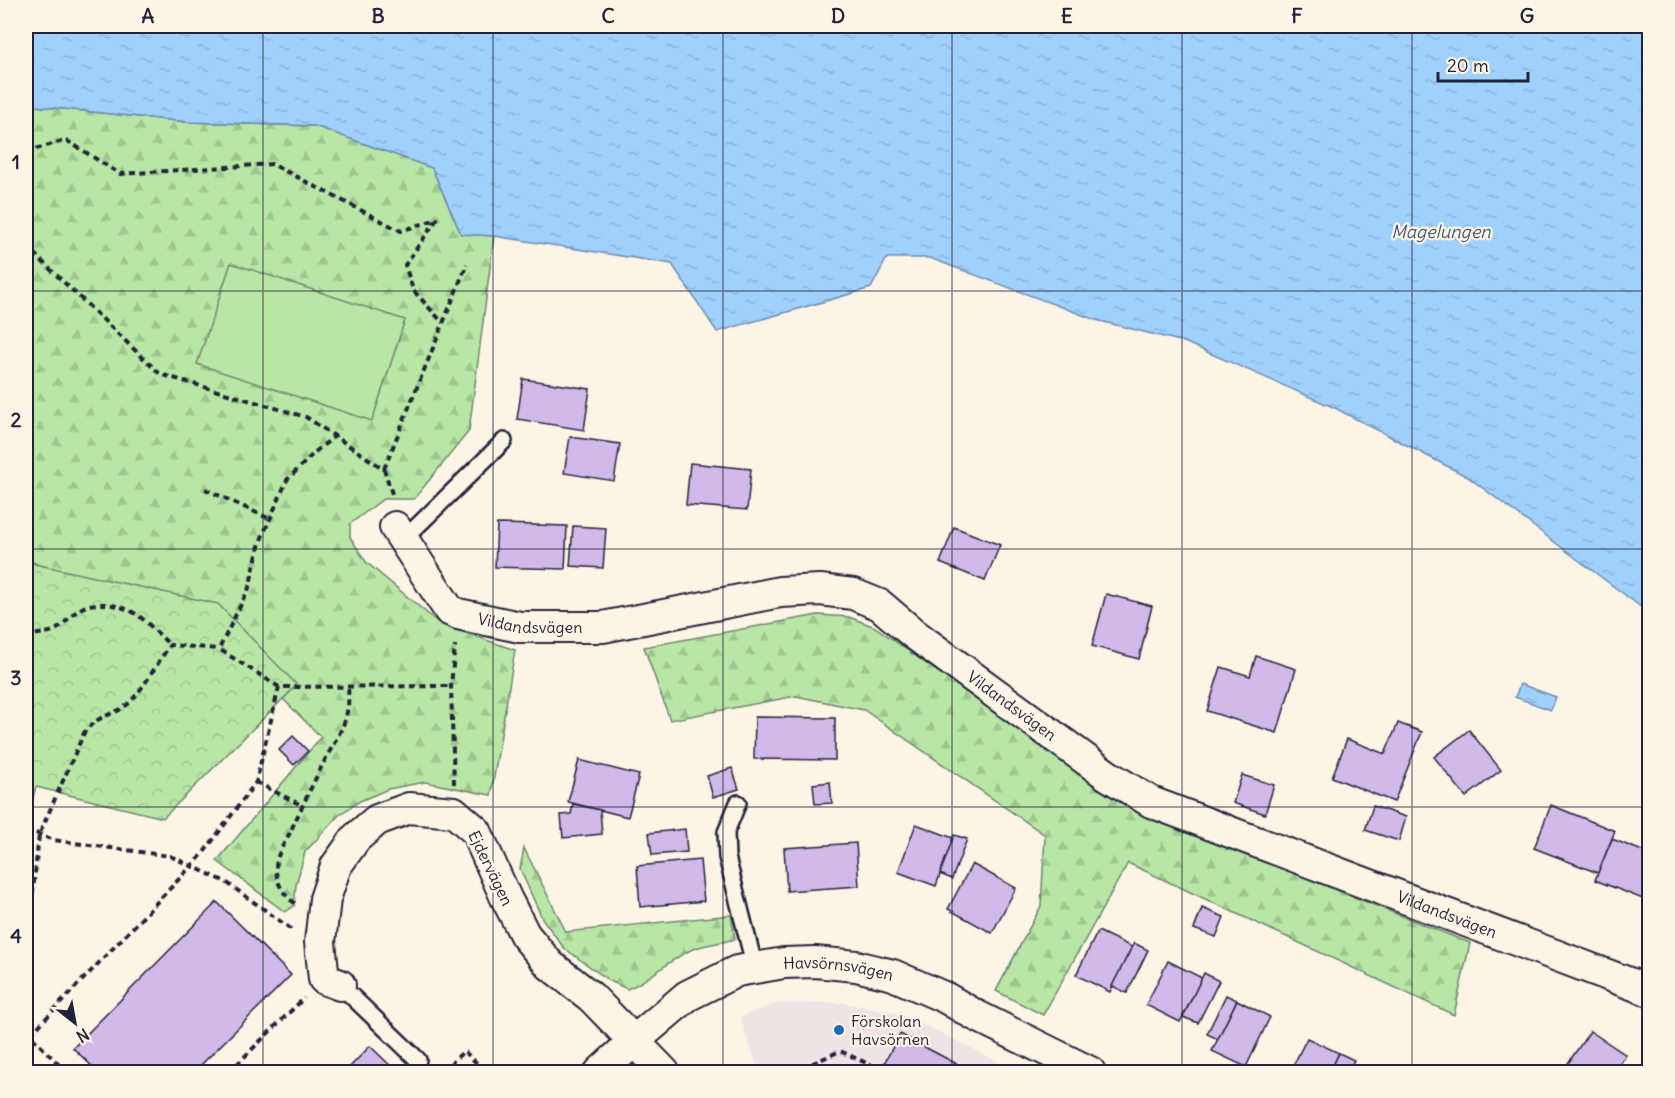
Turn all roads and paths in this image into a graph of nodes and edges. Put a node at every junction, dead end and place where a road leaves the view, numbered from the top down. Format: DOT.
graph roads {
  1 [pos="26,152"];
  2 [pos="26,246"];
  3 [pos="466,264"];
  4 [pos="443,323"];
  5 [pos="336,435"];
  6 [pos="504,441"];
  7 [pos="384,469"];
  8 [pos="205,489"];
  9 [pos="270,519"];
  10 [pos="399,533"];
  11 [pos="458,614"];
  12 [pos="26,638"];
  13 [pos="170,645"];
  14 [pos="219,649"];
  15 [pos="451,686"];
  16 [pos="279,687"];
  17 [pos="348,687"];
  18 [pos="256,782"];
  19 [pos="738,803"];
  20 [pos="303,806"];
  21 [pos="454,812"];
  22 [pos="26,829"];
  23 [pos="39,835"];
  24 [pos="191,866"];
  25 [pos="34,869"];
  26 [pos="26,878"];
  27 [pos="325,899"];
  28 [pos="320,942"];
  29 [pos="26,957"];
  30 [pos="755,968"];
  31 [pos="332,982"];
  32 [pos="1650,991"];
  33 [pos="26,1031"];
  34 [pos="30,1035"];
  35 [pos="634,1041"];
  36 [pos="418,1060"];
  37 [pos="873,1066"];
  38 [pos="26,1067"];
  39 [pos="31,1072"];
  40 [pos="66,1072"];
  41 [pos="229,1072"];
  42 [pos="442,1072"];
  43 [pos="486,1072"];
  44 [pos="600,1072"];
  45 [pos="664,1072"];
  46 [pos="793,1072"];
  47 [pos="1090,1072"];
  1 -- 4 [label="path"];
  2 -- 5 [label="path"];
  3 -- 4 [label="path"];
  4 -- 7 [label="path"];
  5 -- 7 [label="path"];
  5 -- 9 [label="path"];
  6 -- 10 [label="lane"];
  7 -- 10 [label="path"];
  8 -- 9 [label="path"];
  9 -- 14 [label="path"];
  10 -- 11 [label="street, Vildandsvägen"];
  11 -- 15 [label="path"];
  11 -- 32 [label="street, Vildandsvägen"];
  12 -- 13 [label="path"];
  13 -- 14 [label="path"];
  13 -- 23 [label="path"];
  14 -- 16 [label="path"];
  15 -- 17 [label="path"];
  15 -- 21 [label="path"];
  16 -- 17 [label="path"];
  16 -- 18 [label="path"];
  17 -- 20 [label="path"];
  18 -- 20 [label="path"];
  18 -- 24 [label="path"];
  19 -- 30 [label="lane"];
  20 -- 27 [label="path"];
  21 -- 27 [label="street"];
  21 -- 35 [label="street, Ejdervägen"];
  22 -- 23 [label="path"];
  23 -- 24 [label="path"];
  23 -- 25 [label="path"];
  24 -- 28 [label="path"];
  24 -- 34 [label="path"];
  25 -- 26 [label="path"];
  25 -- 29 [label="path"];
  27 -- 28 [label="street"];
  28 -- 31 [label="street"];
  30 -- 35 [label="street, Havsörnsvägen"];
  30 -- 47 [label="street, Havsörnsvägen"];
  31 -- 36 [label="lane"];
  31 -- 41 [label="path"];
  33 -- 34 [label="path"];
  34 -- 40 [label="path"];
  35 -- 44 [label="street, Havsörnsvägen"];
  35 -- 45 [label="street, Ejdervägen"];
  37 -- 46 [label="path"];
  38 -- 39 [label="path"];
  42 -- 43 [label="path"];
}
